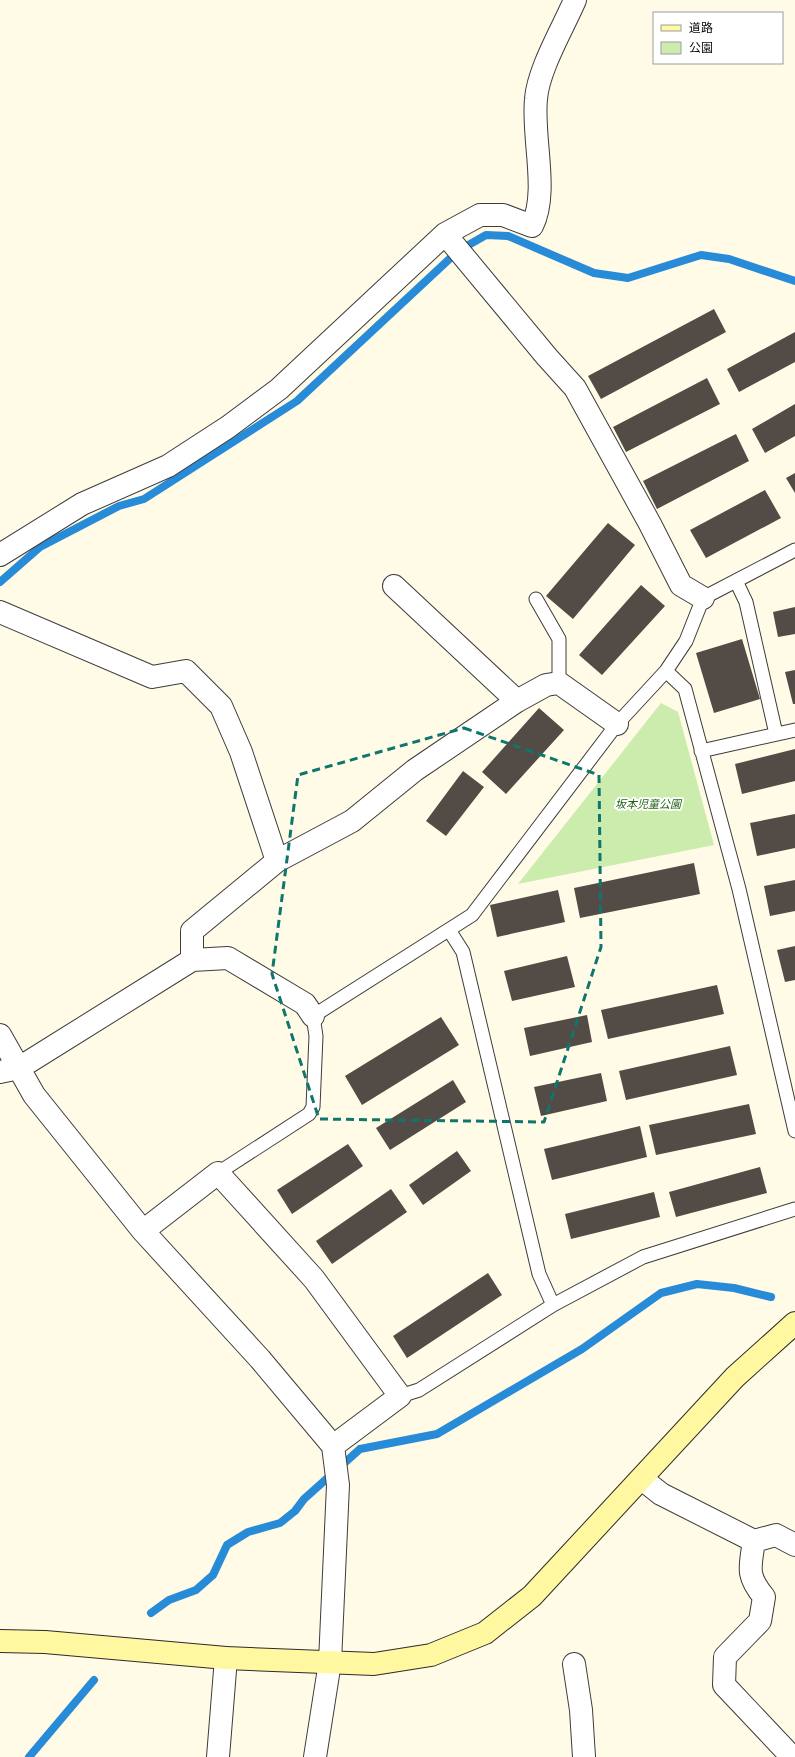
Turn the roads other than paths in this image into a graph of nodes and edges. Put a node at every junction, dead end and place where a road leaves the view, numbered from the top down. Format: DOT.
graph roads {
  1 [pos="575,0"];
  2 [pos="444,234"];
  3 [pos="795,550"];
  4 [pos="0,555"];
  5 [pos="736,581"];
  6 [pos="394,586"];
  7 [pos="703,598"];
  8 [pos="536,599"];
  9 [pos="0,612"];
  10 [pos="666,671"];
  11 [pos="559,683"];
  12 [pos="517,701"];
  13 [pos="617,724"];
  14 [pos="795,730"];
  15 [pos="776,734"];
  16 [pos="701,751"];
  17 [pos="277,861"];
  18 [pos="449,930"];
  19 [pos="192,960"];
  20 [pos="313,1016"];
  21 [pos="0,1035"];
  22 [pos="10,1070"];
  23 [pos="795,1131"];
  24 [pos="218,1172"];
  25 [pos="795,1209"];
  26 [pos="143,1231"];
  27 [pos="553,1305"];
  28 [pos="795,1323"];
  29 [pos="400,1396"];
  30 [pos="334,1462"];
  31 [pos="642,1479"];
  32 [pos="754,1541"];
  33 [pos="795,1545"];
  34 [pos="0,1641"];
  35 [pos="226,1658"];
  36 [pos="330,1662"];
  37 [pos="574,1664"];
  38 [pos="218,1757"];
  39 [pos="315,1757"];
  40 [pos="584,1757"];
  41 [pos="792,1757"];
  1 -- 2 [label="street"];
  2 -- 4 [label="street"];
  2 -- 7 [label="street"];
  3 -- 5 [label="lane"];
  5 -- 7 [label="lane"];
  5 -- 15 [label="lane"];
  6 -- 12 [label="street"];
  7 -- 10 [label="lane"];
  8 -- 11 [label="lane"];
  9 -- 17 [label="street"];
  10 -- 13 [label="lane"];
  10 -- 16 [label="lane"];
  11 -- 12 [label="street"];
  11 -- 13 [label="street"];
  12 -- 17 [label="street"];
  13 -- 18 [label="lane"];
  14 -- 15 [label="lane"];
  15 -- 16 [label="lane"];
  16 -- 23 [label="lane"];
  17 -- 19 [label="street"];
  18 -- 20 [label="lane"];
  18 -- 27 [label="lane"];
  19 -- 20 [label="street"];
  19 -- 22 [label="street"];
  20 -- 24 [label="lane"];
  21 -- 22 [label="street"];
  22 -- 26 [label="street"];
  24 -- 26 [label="street"];
  24 -- 29 [label="street"];
  25 -- 27 [label="lane"];
  26 -- 30 [label="street"];
  27 -- 29 [label="lane"];
  28 -- 31 [label="street"];
  29 -- 30 [label="street"];
  30 -- 36 [label="street"];
  31 -- 32 [label="street"];
  31 -- 36 [label="street"];
  32 -- 33 [label="street"];
  32 -- 41 [label="street"];
  34 -- 35 [label="street"];
  35 -- 36 [label="street"];
  35 -- 38 [label="street"];
  36 -- 39 [label="street"];
  37 -- 40 [label="street"];
}
